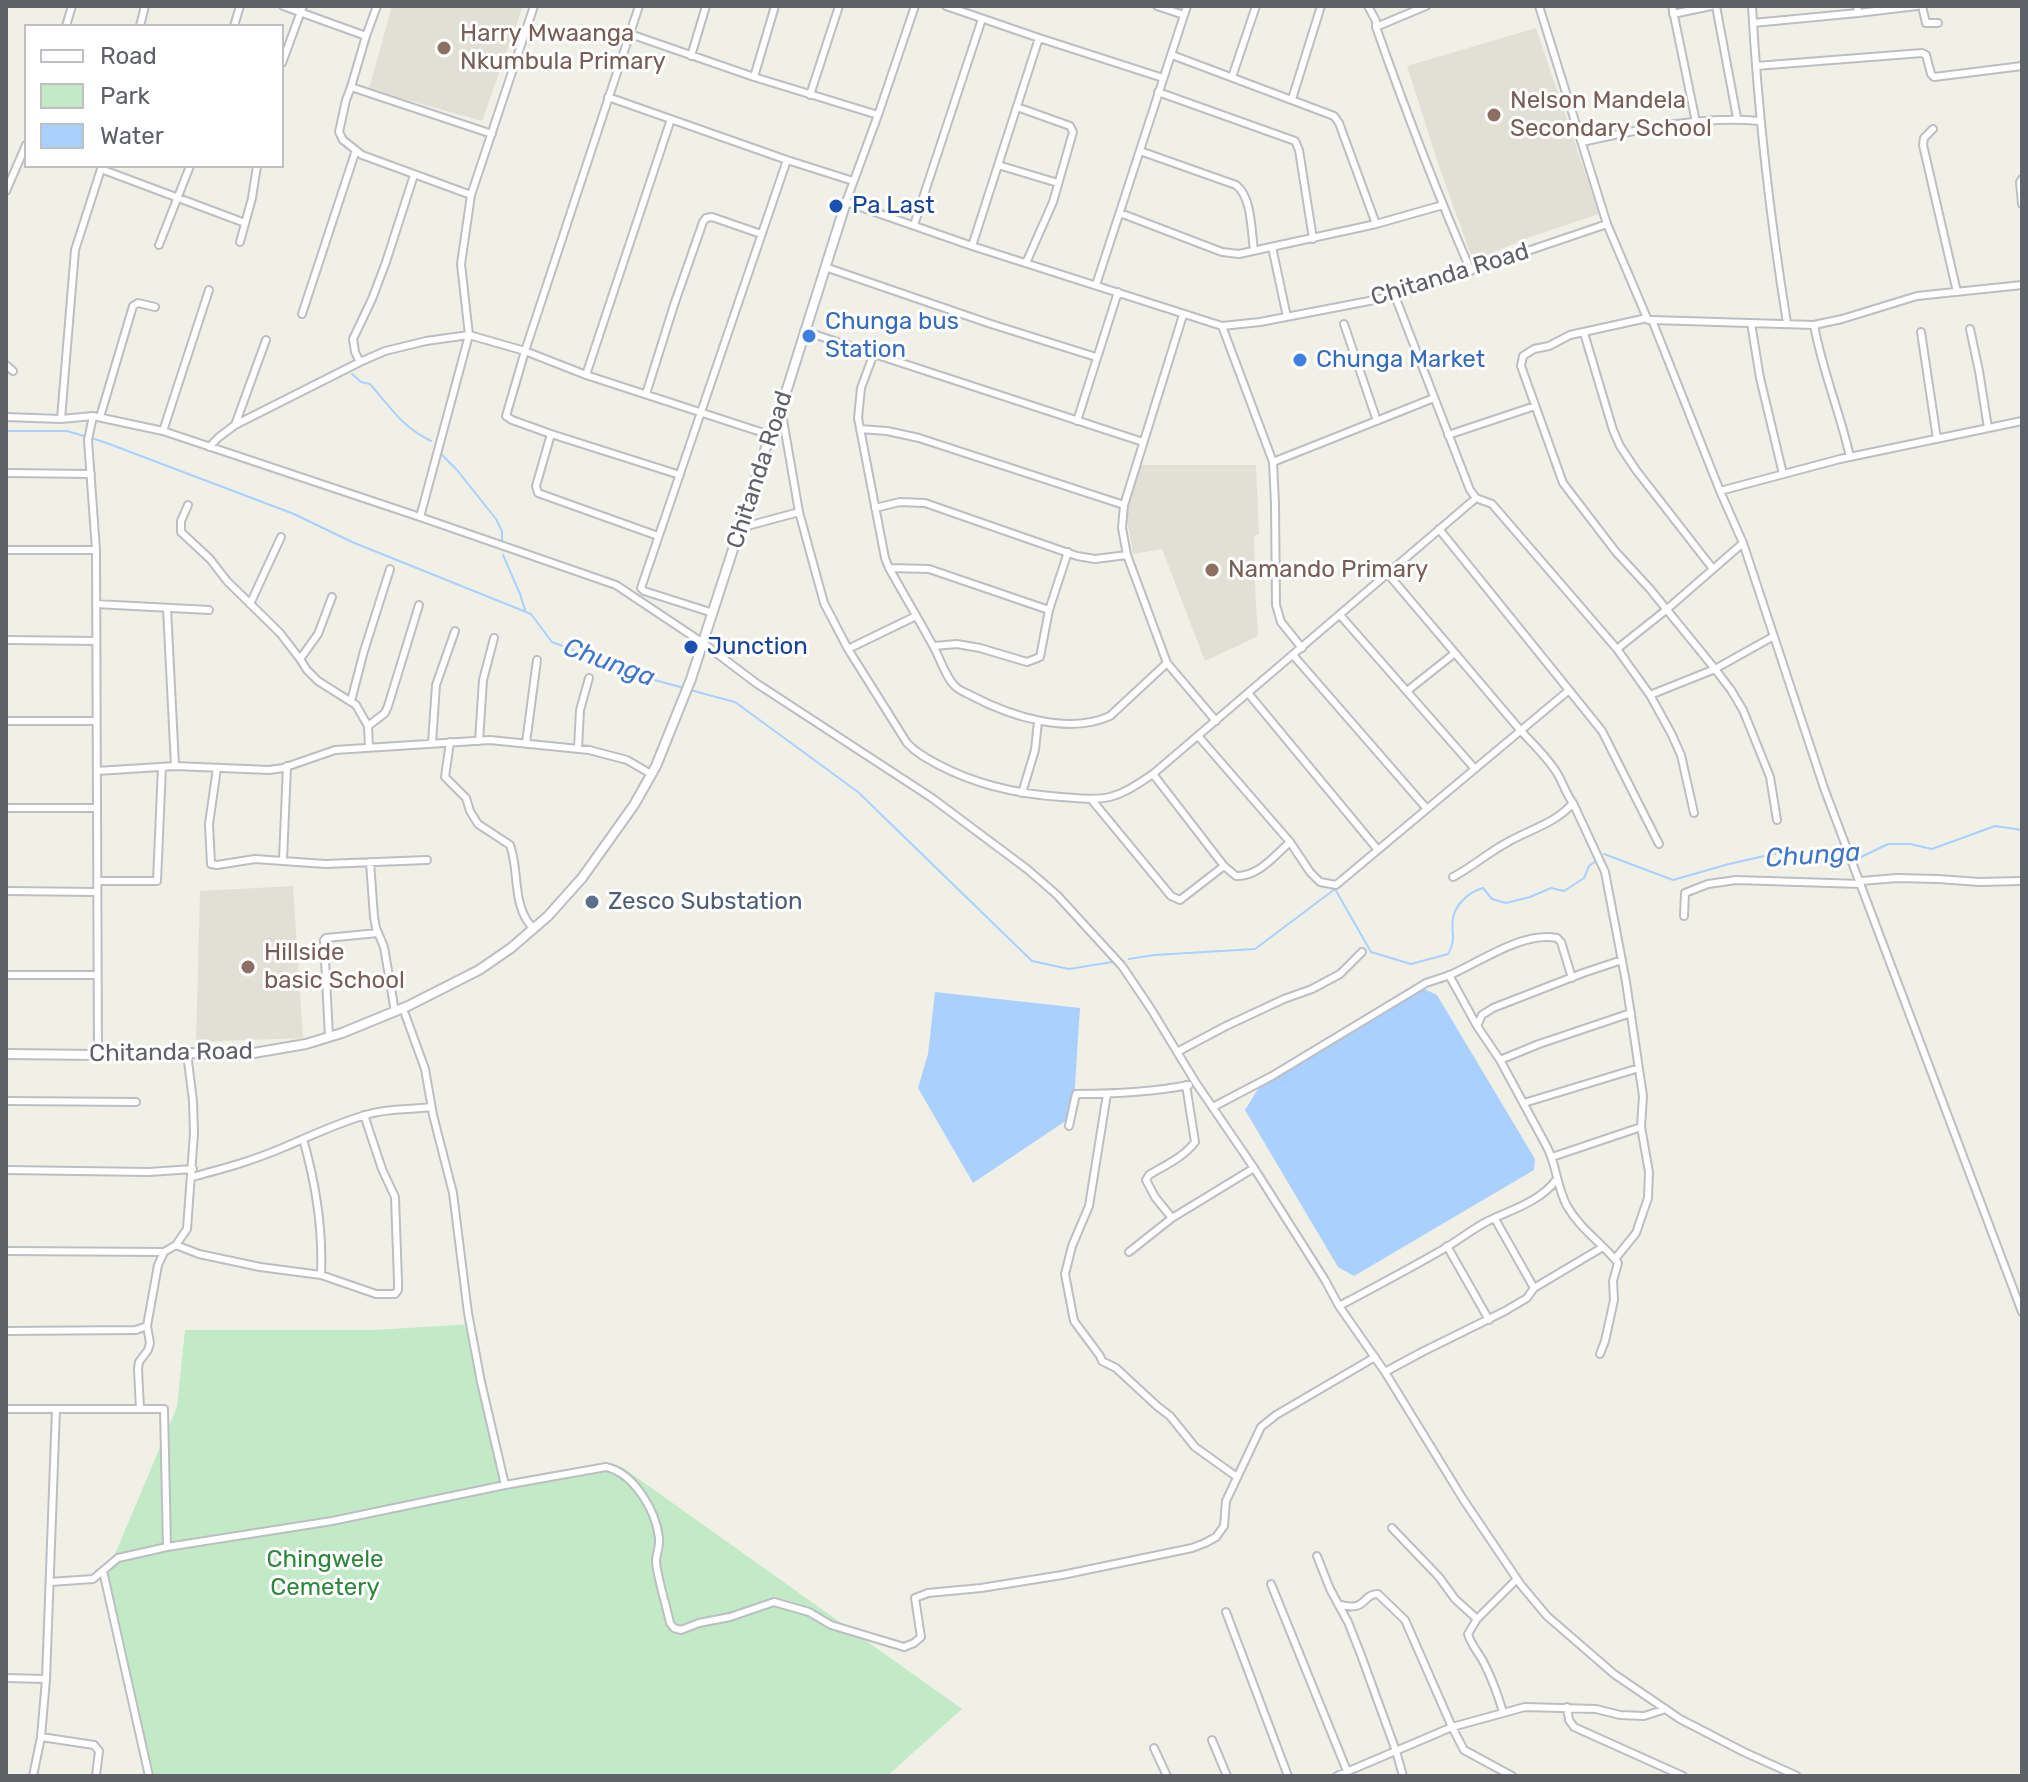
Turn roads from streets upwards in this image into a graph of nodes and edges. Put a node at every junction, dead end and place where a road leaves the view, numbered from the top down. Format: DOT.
graph roads {
  1 [pos="283,6"];
  2 [pos="377,6"];
  3 [pos="534,6"];
  4 [pos="639,6"];
  5 [pos="706,6"];
  6 [pos="775,6"];
  7 [pos="839,6"];
  8 [pos="915,6"];
  9 [pos="946,6"];
  10 [pos="1157,6"];
  11 [pos="1187,6"];
  12 [pos="1256,6"];
  13 [pos="1321,6"];
  14 [pos="1368,6"];
  15 [pos="1426,6"];
  16 [pos="1539,6"];
  17 [pos="1714,6"];
  18 [pos="1752,6"];
  19 [pos="1920,6"];
  20 [pos="1857,9"];
  21 [pos="302,10"];
  22 [pos="1672,10"];
  23 [pos="1184,15"];
  24 [pos="982,19"];
  25 [pos="1753,23"];
  26 [pos="1938,23"];
  27 [pos="1376,27"];
  28 [pos="630,34"];
  29 [pos="366,36"];
  30 [pos="1039,38"];
  31 [pos="1172,55"];
  32 [pos="691,56"];
  33 [pos="284,58"];
  34 [pos="1756,66"];
  35 [pos="2022,66"];
  36 [pos="754,77"];
  37 [pos="1232,77"];
  38 [pos="1163,78"];
  39 [pos="351,87"];
  40 [pos="1158,92"];
  41 [pos="810,95"];
  42 [pos="608,97"];
  43 [pos="1292,99"];
  44 [pos="1017,107"];
  45 [pos="878,115"];
  46 [pos="1737,118"];
  47 [pos="671,119"];
  48 [pos="1759,121"];
  49 [pos="1696,122"];
  50 [pos="1933,129"];
  51 [pos="492,134"];
  52 [pos="1582,142"];
  53 [pos="24,150"];
  54 [pos="356,150"];
  55 [pos="1140,151"];
  56 [pos="787,160"];
  57 [pos="998,165"];
  58 [pos="102,168"];
  59 [pos="104,168"];
  60 [pos="189,168"];
  61 [pos="257,168"];
  62 [pos="414,175"];
  63 [pos="2022,179"];
  64 [pos="853,181"];
  65 [pos="1058,183"];
  66 [pos="6,191"];
  67 [pos="471,195"];
  68 [pos="177,198"];
  69 [pos="846,202"];
  70 [pos="2022,204"];
  71 [pos="1443,205"];
  72 [pos="1120,213"];
  73 [pos="245,223"];
  74 [pos="1376,224"];
  75 [pos="1607,224"];
  76 [pos="914,225"];
  77 [pos="761,234"];
  78 [pos="1313,239"];
  79 [pos="240,242"];
  80 [pos="159,245"];
  81 [pos="972,246"];
  82 [pos="1272,247"];
  83 [pos="1254,250"];
  84 [pos="1026,263"];
  85 [pos="825,267"];
  86 [pos="1471,271"];
  87 [pos="1096,285"];
  88 [pos="2022,285"];
  89 [pos="209,290"];
  90 [pos="1118,292"];
  91 [pos="1957,292"];
  92 [pos="1395,296"];
  93 [pos="155,307"];
  94 [pos="302,314"];
  95 [pos="1183,315"];
  96 [pos="1287,317"];
  97 [pos="1650,319"];
  98 [pos="1751,323"];
  99 [pos="1787,323"];
  100 [pos="1344,324"];
  101 [pos="1814,325"];
  102 [pos="1222,326"];
  103 [pos="1970,329"];
  104 [pos="804,331"];
  105 [pos="1921,332"];
  106 [pos="1584,333"];
  107 [pos="469,335"];
  108 [pos="266,340"];
  109 [pos="525,351"];
  110 [pos="874,353"];
  111 [pos="1096,357"];
  112 [pos="360,362"];
  113 [pos="6,365"];
  114 [pos="13,371"];
  115 [pos="586,375"];
  116 [pos="646,394"];
  117 [pos="1434,398"];
  118 [pos="1535,406"];
  119 [pos="781,408"];
  120 [pos="702,413"];
  121 [pos="96,416"];
  122 [pos="6,417"];
  123 [pos="61,419"];
  124 [pos="1077,421"];
  125 [pos="1377,421"];
  126 [pos="2022,421"];
  127 [pos="235,425"];
  128 [pos="1988,428"];
  129 [pos="860,429"];
  130 [pos="163,431"];
  131 [pos="551,434"];
  132 [pos="770,435"];
  133 [pos="1448,435"];
  134 [pos="1937,439"];
  135 [pos="1143,442"];
  136 [pos="209,447"];
  137 [pos="1850,457"];
  138 [pos="1273,462"];
  139 [pos="6,473"];
  140 [pos="91,474"];
  141 [pos="1783,474"];
  142 [pos="680,475"];
  143 [pos="1720,491"];
  144 [pos="1476,498"];
  145 [pos="188,505"];
  146 [pos="1124,505"];
  147 [pos="875,508"];
  148 [pos="799,512"];
  149 [pos="420,517"];
  150 [pos="740,528"];
  151 [pos="1439,529"];
  152 [pos="658,536"];
  153 [pos="281,537"];
  154 [pos="1743,543"];
  155 [pos="6,550"];
  156 [pos="96,550"];
  157 [pos="1068,552"];
  158 [pos="1127,555"];
  159 [pos="889,568"];
  160 [pos="390,569"];
  161 [pos="1713,569"];
  162 [pos="1388,574"];
  163 [pos="332,597"];
  164 [pos="96,604"];
  165 [pos="250,604"];
  166 [pos="419,605"];
  167 [pos="167,608"];
  168 [pos="209,610"];
  169 [pos="1049,610"];
  170 [pos="1666,610"];
  171 [pos="713,613"];
  172 [pos="1340,615"];
  173 [pos="916,616"];
  174 [pos="455,631"];
  175 [pos="1774,636"];
  176 [pos="494,638"];
  177 [pos="6,640"];
  178 [pos="96,641"];
  179 [pos="703,643"];
  180 [pos="934,646"];
  181 [pos="1302,648"];
  182 [pos="848,649"];
  183 [pos="1617,649"];
  184 [pos="1455,653"];
  185 [pos="1293,655"];
  186 [pos="300,659"];
  187 [pos="537,660"];
  188 [pos="1167,663"];
  189 [pos="1715,669"];
  190 [pos="589,678"];
  191 [pos="1407,691"];
  192 [pos="1568,691"];
  193 [pos="1248,693"];
  194 [pos="1650,695"];
  195 [pos="351,701"];
  196 [pos="6,721"];
  197 [pos="96,721"];
  198 [pos="1038,721"];
  199 [pos="1216,721"];
  200 [pos="368,726"];
  201 [pos="1521,731"];
  202 [pos="1199,737"];
  203 [pos="479,741"];
  204 [pos="450,742"];
  205 [pos="432,743"];
  206 [pos="526,743"];
  207 [pos="369,748"];
  208 [pos="578,748"];
  209 [pos="175,766"];
  210 [pos="287,766"];
  211 [pos="162,767"];
  212 [pos="217,768"];
  213 [pos="1475,769"];
  214 [pos="97,771"];
  215 [pos="651,774"];
  216 [pos="1153,774"];
  217 [pos="1022,793"];
  218 [pos="1091,799"];
  219 [pos="1573,803"];
  220 [pos="6,808"];
  221 [pos="96,808"];
  222 [pos="1427,809"];
  223 [pos="1694,813"];
  224 [pos="1777,820"];
  225 [pos="1290,842"];
  226 [pos="1659,844"];
  227 [pos="1378,850"];
  228 [pos="283,860"];
  229 [pos="427,860"];
  230 [pos="370,862"];
  231 [pos="1224,866"];
  232 [pos="1453,877"];
  233 [pos="97,881"];
  234 [pos="2022,881"];
  235 [pos="1861,882"];
  236 [pos="6,891"];
  237 [pos="97,892"];
  238 [pos="1684,916"];
  239 [pos="534,929"];
  240 [pos="378,933"];
  241 [pos="1362,952"];
  242 [pos="1622,960"];
  243 [pos="6,975"];
  244 [pos="97,975"];
  245 [pos="1449,975"];
  246 [pos="1572,978"];
  247 [pos="395,1012"];
  248 [pos="1631,1013"];
  249 [pos="405,1014"];
  250 [pos="1477,1026"];
  251 [pos="329,1037"];
  252 [pos="1177,1052"];
  253 [pos="187,1053"];
  254 [pos="6,1054"];
  255 [pos="98,1055"];
  256 [pos="1500,1060"];
  257 [pos="1639,1068"];
  258 [pos="1196,1083"];
  259 [pos="1186,1085"];
  260 [pos="1107,1094"];
  261 [pos="6,1101"];
  262 [pos="136,1102"];
  263 [pos="1524,1103"];
  264 [pos="431,1107"];
  265 [pos="1213,1107"];
  266 [pos="364,1115"];
  267 [pos="1069,1126"];
  268 [pos="1641,1127"];
  269 [pos="303,1139"];
  270 [pos="1552,1157"];
  271 [pos="1254,1168"];
  272 [pos="6,1170"];
  273 [pos="192,1173"];
  274 [pos="1556,1180"];
  275 [pos="1172,1218"];
  276 [pos="1495,1219"];
  277 [pos="176,1245"];
  278 [pos="1447,1246"];
  279 [pos="1603,1247"];
  280 [pos="6,1251"];
  281 [pos="164,1252"];
  282 [pos="1129,1252"];
  283 [pos="1615,1259"];
  284 [pos="321,1275"];
  285 [pos="1534,1288"];
  286 [pos="1339,1306"];
  287 [pos="2022,1312"];
  288 [pos="1489,1320"];
  289 [pos="147,1326"];
  290 [pos="6,1331"];
  291 [pos="1600,1354"];
  292 [pos="1375,1357"];
  293 [pos="1385,1372"];
  294 [pos="6,1409"];
  295 [pos="56,1409"];
  296 [pos="140,1409"];
  297 [pos="1237,1477"];
  298 [pos="505,1485"];
  299 [pos="1392,1528"];
  300 [pos="167,1547"];
  301 [pos="1317,1556"];
  302 [pos="103,1571"];
  303 [pos="1517,1579"];
  304 [pos="50,1582"];
  305 [pos="1271,1584"];
  306 [pos="1338,1604"];
  307 [pos="1226,1612"];
  308 [pos="1477,1619"];
  309 [pos="6,1678"];
  310 [pos="46,1679"];
  311 [pos="1567,1707"];
  312 [pos="1666,1709"];
  313 [pos="1503,1712"];
  314 [pos="1452,1727"];
  315 [pos="41,1737"];
  316 [pos="1212,1740"];
  317 [pos="1154,1748"];
  318 [pos="1396,1751"];
  319 [pos="1347,1771"];
  320 [pos="33,1776"];
  321 [pos="96,1776"];
  322 [pos="149,1776"];
  323 [pos="1167,1776"];
  324 [pos="1227,1776"];
  325 [pos="1288,1776"];
  326 [pos="1337,1776"];
  327 [pos="1403,1776"];
  328 [pos="1512,1776"];
  329 [pos="1683,1776"];
  330 [pos="1797,1776"];
  1 -- 21 [label="street"];
  2 -- 29 [label="street"];
  3 -- 51 [label="street"];
  4 -- 28 [label="street"];
  5 -- 32 [label="street"];
  6 -- 36 [label="street"];
  7 -- 41 [label="street"];
  8 -- 45 [label="street"];
  9 -- 24 [label="street"];
  10 -- 23 [label="street"];
  11 -- 23 [label="street"];
  12 -- 37 [label="street"];
  13 -- 43 [label="street"];
  14 -- 27 [label="street"];
  15 -- 27 [label="street"];
  16 -- 52 [label="street"];
  17 -- 22 [label="street"];
  17 -- 46 [label="street"];
  18 -- 25 [label="street"];
  19 -- 20 [label="street"];
  19 -- 26 [label="street"];
  20 -- 25 [label="street"];
  21 -- 29 [label="street"];
  21 -- 33 [label="street"];
  22 -- 49 [label="street"];
  23 -- 31 [label="street"];
  24 -- 30 [label="street"];
  24 -- 76 [label="street"];
  25 -- 34 [label="street"];
  27 -- 71 [label="street"];
  28 -- 32 [label="street"];
  28 -- 42 [label="street"];
  29 -- 39 [label="street"];
  30 -- 38 [label="street"];
  30 -- 44 [label="street"];
  31 -- 37 [label="street"];
  31 -- 38 [label="street"];
  32 -- 36 [label="street"];
  34 -- 35 [label="street"];
  34 -- 48 [label="street"];
  36 -- 41 [label="street"];
  37 -- 43 [label="street"];
  38 -- 40 [label="street"];
  39 -- 51 [label="street"];
  39 -- 54 [label="street"];
  40 -- 55 [label="street"];
  40 -- 78 [label="street"];
  41 -- 45 [label="street"];
  42 -- 47 [label="street"];
  42 -- 109 [label="street"];
  43 -- 74 [label="street"];
  44 -- 57 [label="street"];
  44 -- 65 [label="street"];
  45 -- 64 [label="street"];
  46 -- 48 [label="street"];
  46 -- 49 [label="street"];
  47 -- 56 [label="street"];
  47 -- 115 [label="street"];
  48 -- 99 [label="street"];
  49 -- 52 [label="street"];
  50 -- 91 [label="street"];
  51 -- 67 [label="street"];
  52 -- 75 [label="street"];
  53 -- 66 [label="street"];
  54 -- 62 [label="street"];
  54 -- 94 [label="street"];
  55 -- 72 [label="street"];
  55 -- 83 [label="street"];
  56 -- 64 [label="street"];
  56 -- 77 [label="street"];
  57 -- 65 [label="street"];
  57 -- 81 [label="street"];
  58 -- 123 [label="street"];
  59 -- 68 [label="street"];
  60 -- 68 [label="street"];
  61 -- 73 [label="street"];
  62 -- 67 [label="street"];
  62 -- 112 [label="street"];
  63 -- 70 [label="street"];
  64 -- 69 [label="street"];
  65 -- 84 [label="street"];
  67 -- 107 [label="street"];
  68 -- 73 [label="street"];
  68 -- 80 [label="street"];
  69 -- 76 [label="street, Chitanda Road"];
  69 -- 85 [label="street, Chitanda Road"];
  71 -- 74 [label="street"];
  71 -- 86 [label="street"];
  72 -- 83 [label="street"];
  72 -- 87 [label="street"];
  73 -- 79 [label="street"];
  74 -- 78 [label="street"];
  75 -- 86 [label="street, Chitanda Road"];
  75 -- 97 [label="street"];
  76 -- 81 [label="street, Chitanda Road"];
  77 -- 116 [label="street"];
  77 -- 120 [label="street"];
  78 -- 82 [label="street"];
  81 -- 84 [label="street, Chitanda Road"];
  82 -- 83 [label="street"];
  82 -- 96 [label="street"];
  84 -- 87 [label="street, Chitanda Road"];
  85 -- 104 [label="street, Chitanda Road"];
  85 -- 111 [label="street"];
  86 -- 92 [label="street, Chitanda Road"];
  87 -- 90 [label="street, Chitanda Road"];
  88 -- 91 [label="street"];
  89 -- 130 [label="street"];
  90 -- 95 [label="street, Chitanda Road"];
  90 -- 111 [label="street"];
  91 -- 101 [label="street"];
  92 -- 96 [label="street, Chitanda Road"];
  92 -- 117 [label="street"];
  93 -- 121 [label="street"];
  95 -- 102 [label="street, Chitanda Road"];
  95 -- 135 [label="street"];
  96 -- 102 [label="street, Chitanda Road"];
  97 -- 98 [label="street"];
  97 -- 106 [label="street"];
  97 -- 143 [label="street"];
  98 -- 99 [label="street"];
  98 -- 141 [label="street"];
  99 -- 101 [label="street"];
  100 -- 125 [label="street"];
  101 -- 137 [label="street"];
  102 -- 138 [label="street"];
  103 -- 128 [label="street"];
  104 -- 110 [label="street"];
  104 -- 119 [label="street, Chitanda Road"];
  105 -- 134 [label="street"];
  106 -- 118 [label="street"];
  106 -- 161 [label="street"];
  107 -- 109 [label="street"];
  107 -- 112 [label="street"];
  107 -- 149 [label="street"];
  108 -- 127 [label="street"];
  109 -- 115 [label="street"];
  109 -- 131 [label="street"];
  110 -- 124 [label="street"];
  110 -- 129 [label="street"];
  111 -- 124 [label="street"];
  112 -- 127 [label="street"];
  113 -- 114 [label="street"];
  115 -- 116 [label="street"];
  116 -- 120 [label="street"];
  117 -- 125 [label="street"];
  117 -- 133 [label="street"];
  118 -- 133 [label="street"];
  118 -- 170 [label="street"];
  119 -- 132 [label="street, Chitanda Road"];
  119 -- 148 [label="street"];
  120 -- 132 [label="street"];
  120 -- 142 [label="street"];
  121 -- 123 [label="street"];
  121 -- 130 [label="street"];
  121 -- 140 [label="street"];
  122 -- 123 [label="street"];
  124 -- 135 [label="street"];
  125 -- 138 [label="street"];
  126 -- 128 [label="street"];
  127 -- 136 [label="street"];
  128 -- 134 [label="street"];
  129 -- 146 [label="street"];
  129 -- 147 [label="street"];
  130 -- 136 [label="street"];
  131 -- 142 [label="street"];
  131 -- 152 [label="street"];
  132 -- 150 [label="street, Chitanda Road"];
  133 -- 144 [label="street"];
  134 -- 137 [label="street"];
  135 -- 146 [label="street"];
  136 -- 149 [label="street"];
  137 -- 141 [label="street"];
  138 -- 181 [label="street"];
  139 -- 140 [label="street"];
  140 -- 156 [label="street"];
  141 -- 143 [label="street"];
  142 -- 152 [label="street"];
  143 -- 154 [label="street"];
  144 -- 151 [label="street"];
  144 -- 183 [label="street"];
  145 -- 165 [label="street"];
  146 -- 158 [label="street"];
  147 -- 157 [label="street"];
  147 -- 159 [label="street"];
  148 -- 150 [label="street"];
  148 -- 182 [label="street"];
  149 -- 179 [label="street"];
  150 -- 171 [label="street, Chitanda Road"];
  151 -- 162 [label="street"];
  151 -- 192 [label="street"];
  152 -- 171 [label="street"];
  153 -- 165 [label="street"];
  154 -- 161 [label="street"];
  154 -- 175 [label="street"];
  155 -- 156 [label="street"];
  156 -- 164 [label="street"];
  157 -- 158 [label="street"];
  157 -- 169 [label="street"];
  158 -- 188 [label="street"];
  159 -- 169 [label="street"];
  159 -- 173 [label="street"];
  160 -- 195 [label="street"];
  161 -- 170 [label="street"];
  162 -- 172 [label="street"];
  162 -- 184 [label="street"];
  163 -- 186 [label="street"];
  164 -- 167 [label="street"];
  164 -- 178 [label="street"];
  165 -- 186 [label="street"];
  166 -- 200 [label="street"];
  167 -- 168 [label="street"];
  167 -- 209 [label="street"];
  169 -- 180 [label="street"];
  170 -- 183 [label="street"];
  170 -- 189 [label="street"];
  171 -- 179 [label="street, Chitanda Road"];
  172 -- 181 [label="street"];
  172 -- 191 [label="street"];
  173 -- 180 [label="street"];
  173 -- 182 [label="street"];
  174 -- 205 [label="street"];
  175 -- 189 [label="street"];
  175 -- 235 [label="street"];
  176 -- 203 [label="street"];
  177 -- 178 [label="street"];
  178 -- 197 [label="street"];
  179 -- 215 [label="street, Chitanda Road"];
  179 -- 252 [label="street"];
  180 -- 198 [label="street"];
  181 -- 185 [label="street"];
  182 -- 217 [label="street"];
  183 -- 194 [label="street"];
  184 -- 191 [label="street"];
  184 -- 201 [label="street"];
  185 -- 193 [label="street"];
  185 -- 222 [label="street"];
  186 -- 195 [label="street"];
  187 -- 206 [label="street"];
  188 -- 198 [label="street"];
  188 -- 199 [label="street"];
  189 -- 194 [label="street"];
  189 -- 224 [label="street"];
  190 -- 208 [label="street"];
  191 -- 213 [label="street"];
  192 -- 201 [label="street"];
  192 -- 226 [label="street"];
  193 -- 199 [label="street"];
  193 -- 227 [label="street"];
  194 -- 223 [label="street"];
  195 -- 200 [label="street"];
  196 -- 197 [label="street"];
  197 -- 214 [label="street"];
  198 -- 217 [label="street"];
  199 -- 202 [label="street"];
  200 -- 207 [label="street"];
  201 -- 213 [label="street"];
  201 -- 219 [label="street"];
  202 -- 216 [label="street"];
  202 -- 225 [label="street"];
  203 -- 204 [label="street"];
  203 -- 206 [label="street"];
  204 -- 205 [label="street"];
  204 -- 239 [label="street"];
  205 -- 207 [label="street"];
  206 -- 208 [label="street"];
  207 -- 210 [label="street"];
  208 -- 215 [label="street"];
  209 -- 211 [label="street"];
  209 -- 212 [label="street"];
  210 -- 212 [label="street"];
  210 -- 228 [label="street"];
  211 -- 214 [label="street"];
  211 -- 233 [label="street"];
  212 -- 228 [label="street"];
  213 -- 222 [label="street"];
  214 -- 221 [label="street"];
  215 -- 239 [label="street, Chitanda Road"];
  216 -- 218 [label="street"];
  216 -- 231 [label="street"];
  217 -- 218 [label="street"];
  218 -- 231 [label="street"];
  219 -- 232 [label="street"];
  219 -- 242 [label="street"];
  220 -- 221 [label="street"];
  221 -- 233 [label="street"];
  222 -- 227 [label="street"];
  225 -- 227 [label="street"];
  225 -- 231 [label="street"];
  228 -- 230 [label="street"];
  229 -- 230 [label="street"];
  230 -- 240 [label="street"];
  233 -- 237 [label="street"];
  234 -- 235 [label="street"];
  235 -- 238 [label="street"];
  235 -- 287 [label="street"];
  236 -- 237 [label="street"];
  237 -- 244 [label="street"];
  239 -- 247 [label="street, Chitanda Road"];
  240 -- 247 [label="street"];
  240 -- 251 [label="street"];
  241 -- 252 [label="street"];
  242 -- 246 [label="street"];
  242 -- 248 [label="street"];
  243 -- 244 [label="street"];
  244 -- 255 [label="street"];
  245 -- 246 [label="street"];
  245 -- 250 [label="street"];
  245 -- 265 [label="street"];
  246 -- 250 [label="street"];
  247 -- 251 [label="street, Chitanda Road"];
  248 -- 256 [label="street"];
  248 -- 257 [label="street"];
  249 -- 264 [label="street"];
  250 -- 256 [label="street"];
  251 -- 253 [label="street, Chitanda Road"];
  252 -- 258 [label="street"];
  253 -- 255 [label="street, Chitanda Road"];
  253 -- 273 [label="street"];
  254 -- 255 [label="street, Chitanda Road"];
  256 -- 263 [label="street"];
  257 -- 263 [label="street"];
  257 -- 268 [label="street"];
  258 -- 259 [label="street"];
  258 -- 265 [label="street"];
  259 -- 260 [label="street"];
  259 -- 275 [label="street"];
  260 -- 267 [label="street"];
  260 -- 297 [label="street"];
  261 -- 262 [label="street"];
  263 -- 270 [label="street"];
  264 -- 266 [label="street"];
  264 -- 298 [label="street"];
  265 -- 271 [label="street"];
  266 -- 269 [label="street"];
  266 -- 284 [label="street"];
  268 -- 270 [label="street"];
  268 -- 283 [label="street"];
  269 -- 273 [label="street"];
  269 -- 284 [label="street"];
  270 -- 274 [label="street"];
  271 -- 275 [label="street"];
  271 -- 286 [label="street"];
  272 -- 273 [label="street"];
  273 -- 277 [label="street"];
  274 -- 276 [label="street"];
  274 -- 279 [label="street"];
  275 -- 282 [label="street"];
  276 -- 278 [label="street"];
  276 -- 285 [label="street"];
  277 -- 281 [label="street"];
  277 -- 284 [label="street"];
  278 -- 286 [label="street"];
  278 -- 288 [label="street"];
  279 -- 283 [label="street"];
  279 -- 285 [label="street"];
  280 -- 281 [label="street"];
  281 -- 289 [label="street"];
  283 -- 291 [label="street"];
  285 -- 288 [label="street"];
  286 -- 292 [label="street"];
  288 -- 293 [label="street"];
  289 -- 290 [label="street"];
  289 -- 296 [label="street"];
  292 -- 293 [label="street"];
  292 -- 297 [label="street"];
  293 -- 303 [label="street"];
  294 -- 295 [label="street"];
  295 -- 296 [label="street"];
  295 -- 304 [label="street"];
  296 -- 300 [label="street"];
  297 -- 298 [label="street"];
  298 -- 300 [label="street"];
  299 -- 308 [label="street"];
  300 -- 302 [label="street"];
  301 -- 306 [label="street"];
  302 -- 304 [label="street"];
  302 -- 322 [label="street"];
  303 -- 308 [label="street"];
  303 -- 312 [label="street"];
  304 -- 310 [label="street"];
  305 -- 319 [label="street"];
  306 -- 314 [label="street"];
  306 -- 318 [label="street"];
  307 -- 325 [label="street"];
  308 -- 313 [label="street"];
  309 -- 310 [label="street"];
  310 -- 315 [label="street"];
  311 -- 312 [label="street"];
  311 -- 313 [label="street"];
  311 -- 329 [label="street"];
  312 -- 330 [label="street"];
  313 -- 314 [label="street"];
  314 -- 318 [label="street"];
  314 -- 328 [label="street"];
  315 -- 320 [label="street"];
  315 -- 321 [label="street"];
  316 -- 324 [label="street"];
  317 -- 323 [label="street"];
  318 -- 319 [label="street"];
  318 -- 327 [label="street"];
  319 -- 326 [label="street"];
}
